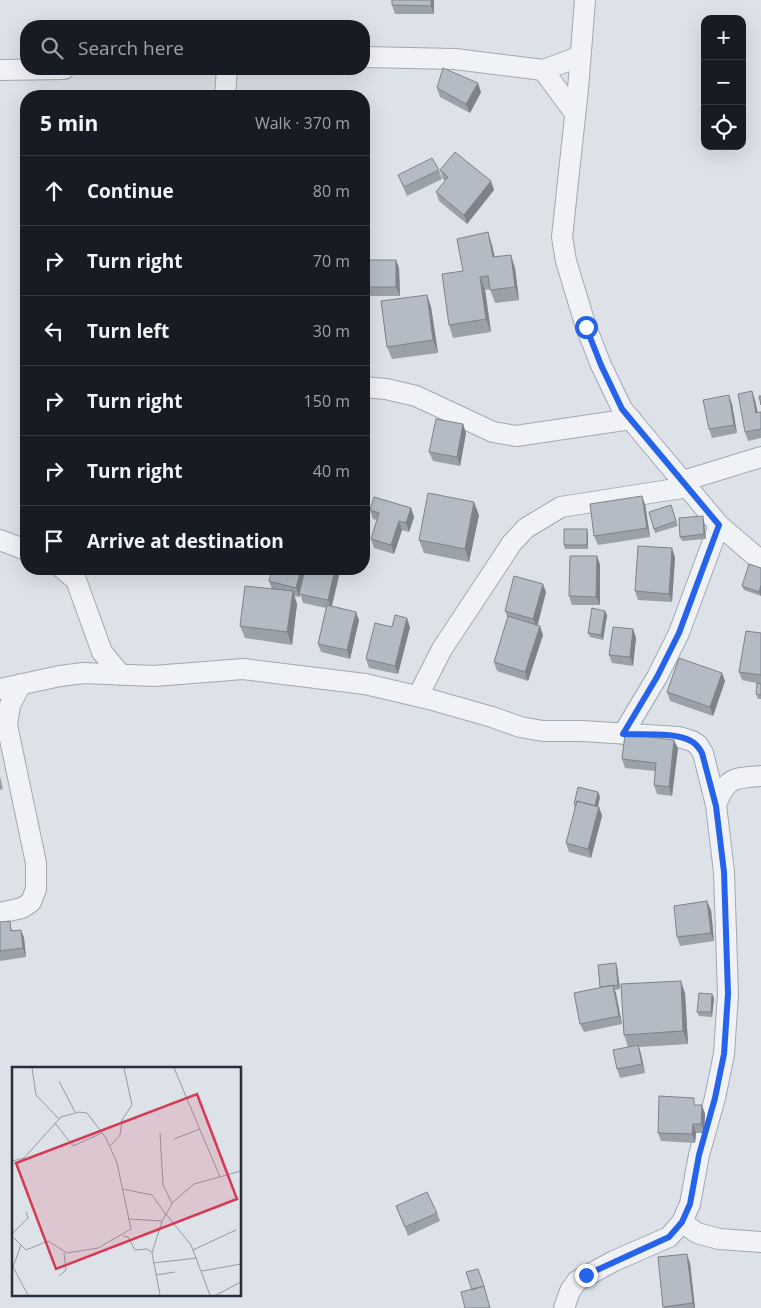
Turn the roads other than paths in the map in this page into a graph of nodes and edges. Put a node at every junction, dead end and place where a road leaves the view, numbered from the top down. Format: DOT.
graph roads {
  1 [pos="585,0"];
  2 [pos="370,57"];
  3 [pos="579,57"];
  4 [pos="0,70"];
  5 [pos="20,70"];
  6 [pos="543,70"];
  7 [pos="227,75"];
  8 [pos="225,90"];
  9 [pos="574,112"];
  10 [pos="370,388"];
  11 [pos="631,419"];
  12 [pos="761,458"];
  13 [pos="686,484"];
  14 [pos="719,525"];
  15 [pos="0,540"];
  16 [pos="20,548"];
  17 [pos="761,561"];
  18 [pos="70,575"];
  19 [pos="121,675"];
  20 [pos="21,684"];
  21 [pos="0,689"];
  22 [pos="418,696"];
  23 [pos="623,734"];
  24 [pos="761,776"];
  25 [pos="716,806"];
  26 [pos="0,913"];
  27 [pos="682,1222"];
  28 [pos="761,1242"];
  29 [pos="564,1308"];
  1 -- 3 [label="street"];
  2 -- 6 [label="street"];
  3 -- 6 [label="street"];
  3 -- 9 [label="street"];
  4 -- 5 [label="street"];
  6 -- 9 [label="street"];
  7 -- 8 [label="street"];
  9 -- 11 [label="street"];
  10 -- 11 [label="street"];
  11 -- 13 [label="street"];
  12 -- 13 [label="street"];
  13 -- 14 [label="street"];
  13 -- 22 [label="street"];
  14 -- 17 [label="street"];
  14 -- 23 [label="street"];
  15 -- 16 [label="street"];
  18 -- 19 [label="street"];
  19 -- 20 [label="street"];
  19 -- 22 [label="street"];
  20 -- 21 [label="street"];
  20 -- 26 [label="street"];
  22 -- 23 [label="street"];
  23 -- 25 [label="street"];
  24 -- 25 [label="street"];
  25 -- 27 [label="street"];
  27 -- 28 [label="street"];
  27 -- 29 [label="street"];
}
